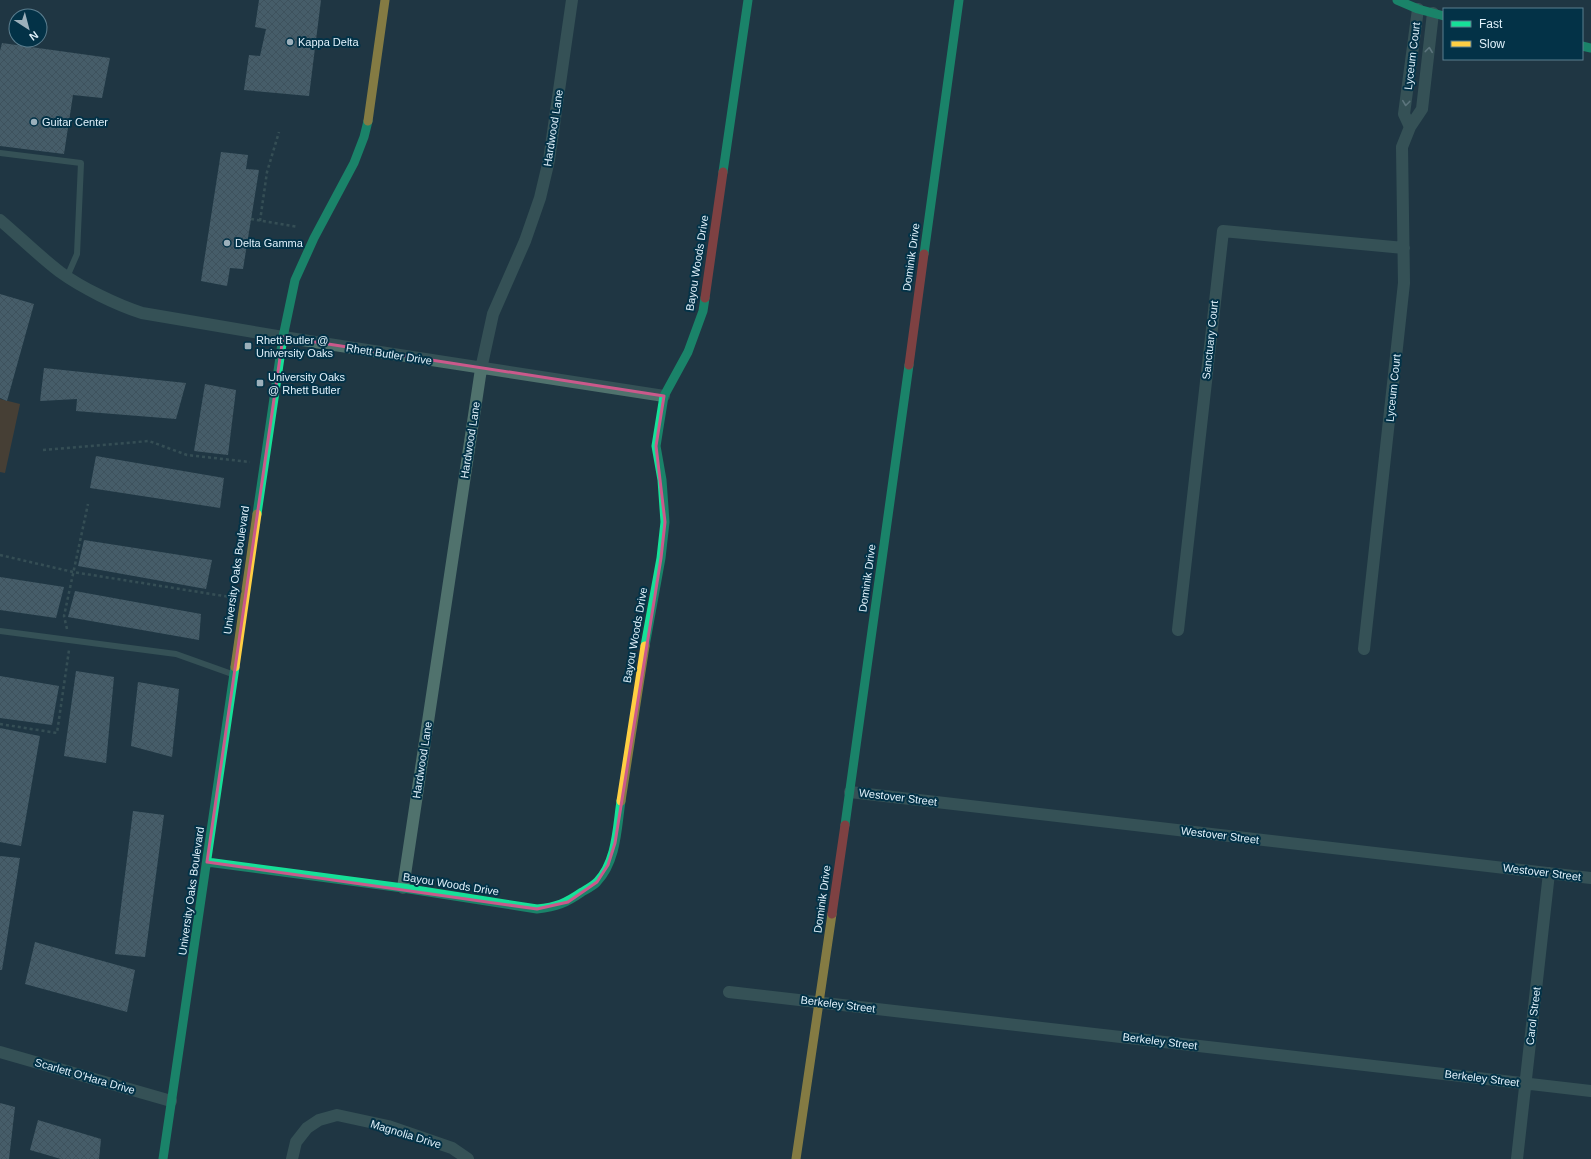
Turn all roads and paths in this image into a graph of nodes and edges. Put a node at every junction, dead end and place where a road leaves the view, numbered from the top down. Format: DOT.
graph roads {
  1 [pos="385,0"];
  2 [pos="572,0"];
  3 [pos="748,0"];
  4 [pos="959,0"];
  5 [pos="1397,0"];
  6 [pos="1418,8"];
  7 [pos="1438,15"];
  8 [pos="1410,127"];
  9 [pos="279,132"];
  10 [pos="0,153"];
  11 [pos="251,219"];
  12 [pos="0,220"];
  13 [pos="260,221"];
  14 [pos="298,227"];
  15 [pos="1404,248"];
  16 [pos="67,277"];
  17 [pos="282,337"];
  18 [pos="481,369"];
  19 [pos="664,396"];
  20 [pos="43,450"];
  21 [pos="264,464"];
  22 [pos="0,555"];
  23 [pos="244,599"];
  24 [pos="1178,630"];
  25 [pos="0,631"];
  26 [pos="1364,649"];
  27 [pos="234,675"];
  28 [pos="850,792"];
  29 [pos="207,862"];
  30 [pos="1549,873"];
  31 [pos="1591,878"];
  32 [pos="403,888"];
  33 [pos="729,992"];
  34 [pos="820,1002"];
  35 [pos="0,1052"];
  36 [pos="1525,1083"];
  37 [pos="1591,1091"];
  38 [pos="171,1101"];
  39 [pos="163,1159"];
  40 [pos="292,1159"];
  41 [pos="468,1159"];
  42 [pos="796,1159"];
  43 [pos="1517,1159"];
  1 -- 17 [label="street, University Oaks Boulevard"];
  2 -- 18 [label="street, Hardwood Lane"];
  3 -- 19 [label="street, Bayou Woods Drive"];
  4 -- 28 [label="street, Dominik Drive"];
  5 -- 6 [label="street"];
  6 -- 7 [label="street"];
  6 -- 8 [label="street, Lyceum Court, one-way"];
  8 -- 7 [label="street, Lyceum Court, one-way"];
  8 -- 15 [label="street, Lyceum Court"];
  9 -- 13 [label="path"];
  10 -- 16 [label="lane"];
  11 -- 13 [label="path"];
  12 -- 16 [label="street, Rhett Butler Drive"];
  13 -- 14 [label="path"];
  15 -- 24 [label="street, Sanctuary Court"];
  15 -- 26 [label="street, Lyceum Court"];
  16 -- 17 [label="street, Rhett Butler Drive"];
  17 -- 18 [label="street, Rhett Butler Drive"];
  17 -- 21 [label="street, University Oaks Boulevard"];
  18 -- 19 [label="street, Rhett Butler Drive"];
  18 -- 32 [label="street, Hardwood Lane"];
  19 -- 32 [label="street, Bayou Woods Drive"];
  20 -- 21 [label="path"];
  21 -- 23 [label="street, University Oaks Boulevard"];
  22 -- 23 [label="path"];
  23 -- 27 [label="street, University Oaks Boulevard"];
  25 -- 27 [label="lane"];
  27 -- 29 [label="street, University Oaks Boulevard"];
  28 -- 30 [label="street, Westover Street"];
  28 -- 34 [label="street, Dominik Drive"];
  29 -- 32 [label="street, Bayou Woods Drive"];
  29 -- 38 [label="street, University Oaks Boulevard"];
  30 -- 31 [label="street, Westover Street"];
  30 -- 36 [label="street, Carol Street"];
  33 -- 34 [label="street, Berkeley Street"];
  34 -- 36 [label="street, Berkeley Street"];
  34 -- 42 [label="street, Dominik Drive"];
  35 -- 38 [label="street, Scarlett O'Hara Drive"];
  36 -- 37 [label="street, Berkeley Street"];
  36 -- 43 [label="street, Carol Street"];
  38 -- 39 [label="street, University Oaks Boulevard"];
  40 -- 41 [label="street, Magnolia Drive"];
}
